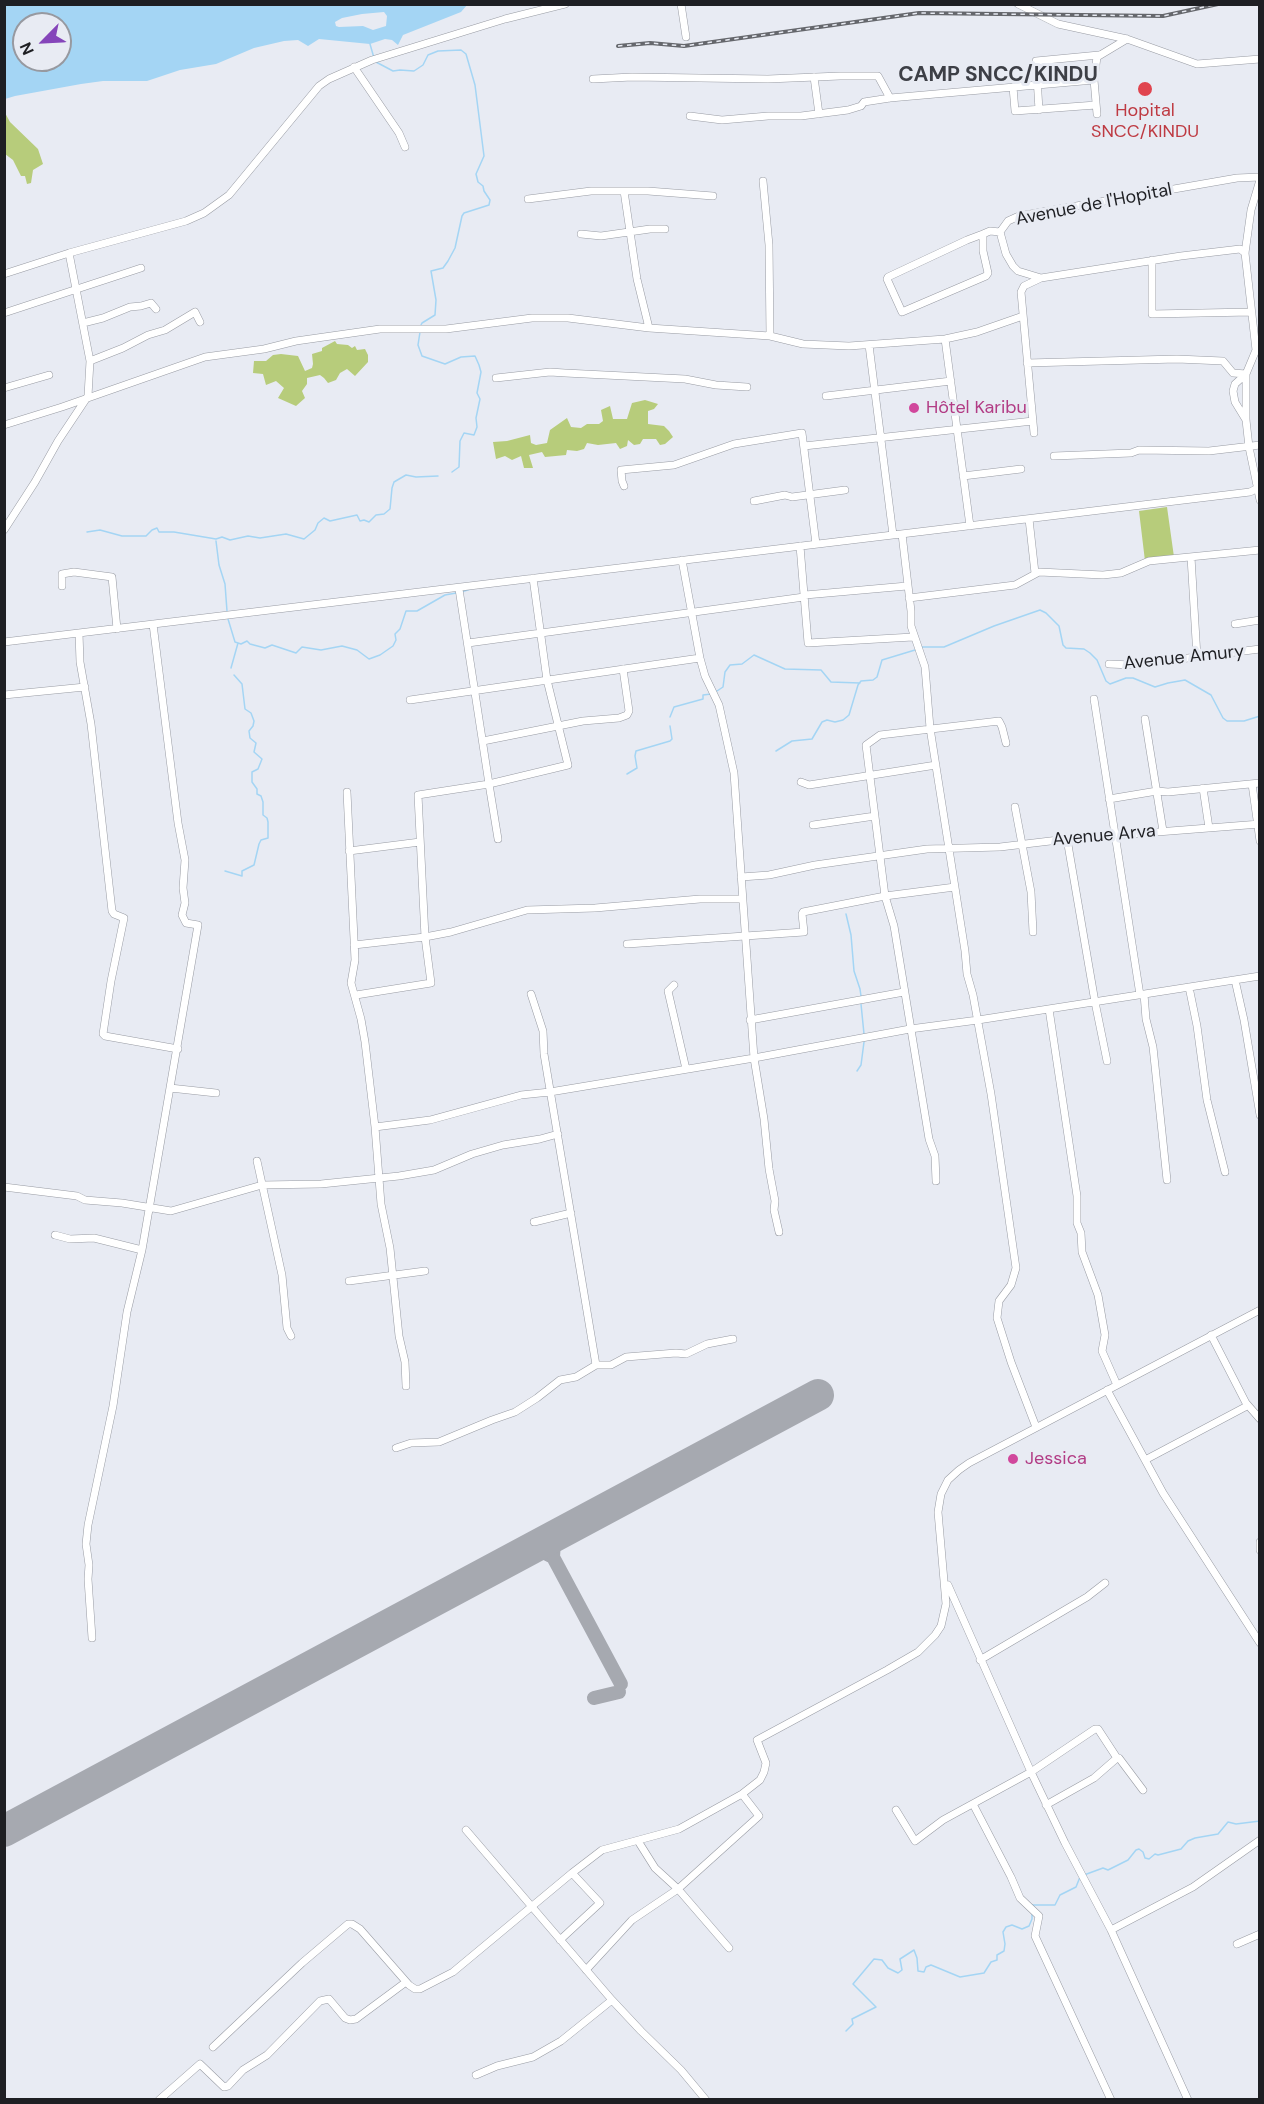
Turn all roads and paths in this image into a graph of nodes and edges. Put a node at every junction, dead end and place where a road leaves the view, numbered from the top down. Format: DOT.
graph roads {
  1 [pos="565,4"];
  2 [pos="681,4"];
  3 [pos="1018,4"];
  4 [pos="686,37"];
  5 [pos="1127,39"];
  6 [pos="1099,55"];
  7 [pos="1260,59"];
  8 [pos="354,67"];
  9 [pos="814,77"];
  10 [pos="593,79"];
  11 [pos="1094,80"];
  12 [pos="1037,85"];
  13 [pos="1013,87"];
  14 [pos="890,98"];
  15 [pos="1096,105"];
  16 [pos="1039,110"];
  17 [pos="819,114"];
  18 [pos="1097,114"];
  19 [pos="690,116"];
  20 [pos="405,147"];
  21 [pos="1260,179"];
  22 [pos="762,181"];
  23 [pos="624,191"];
  24 [pos="713,196"];
  25 [pos="528,199"];
  26 [pos="665,230"];
  27 [pos="630,232"];
  28 [pos="1000,232"];
  29 [pos="581,234"];
  30 [pos="983,234"];
  31 [pos="69,253"];
  32 [pos="1245,253"];
  33 [pos="1152,260"];
  34 [pos="141,268"];
  35 [pos="1018,271"];
  36 [pos="4,274"];
  37 [pos="1041,278"];
  38 [pos="1024,286"];
  39 [pos="77,290"];
  40 [pos="156,309"];
  41 [pos="1251,312"];
  42 [pos="4,314"];
  43 [pos="1023,316"];
  44 [pos="200,322"];
  45 [pos="83,323"];
  46 [pos="649,328"];
  47 [pos="770,336"];
  48 [pos="945,339"];
  49 [pos="1257,340"];
  50 [pos="869,345"];
  51 [pos="90,361"];
  52 [pos="1028,363"];
  53 [pos="1246,374"];
  54 [pos="49,375"];
  55 [pos="496,378"];
  56 [pos="951,381"];
  57 [pos="747,387"];
  58 [pos="4,388"];
  59 [pos="875,390"];
  60 [pos="88,396"];
  61 [pos="826,396"];
  62 [pos="1246,420"];
  63 [pos="1033,421"];
  64 [pos="4,425"];
  65 [pos="957,429"];
  66 [pos="1034,433"];
  67 [pos="881,438"];
  68 [pos="1260,445"];
  69 [pos="804,446"];
  70 [pos="1249,447"];
  71 [pos="1054,456"];
  72 [pos="1021,469"];
  73 [pos="963,476"];
  74 [pos="624,486"];
  75 [pos="1256,488"];
  76 [pos="845,490"];
  77 [pos="810,495"];
  78 [pos="1259,497"];
  79 [pos="754,501"];
  80 [pos="1029,519"];
  81 [pos="970,526"];
  82 [pos="4,530"];
  83 [pos="902,534"];
  84 [pos="893,535"];
  85 [pos="816,544"];
  86 [pos="800,546"];
  87 [pos="1260,550"];
  88 [pos="1191,557"];
  89 [pos="682,560"];
  90 [pos="1035,573"];
  91 [pos="533,578"];
  92 [pos="62,586"];
  93 [pos="907,586"];
  94 [pos="459,589"];
  95 [pos="805,596"];
  96 [pos="909,598"];
  97 [pos="692,612"];
  98 [pos="1260,620"];
  99 [pos="153,624"];
  100 [pos="1235,624"];
  101 [pos="117,629"];
  102 [pos="79,633"];
  103 [pos="541,633"];
  104 [pos="914,640"];
  105 [pos="4,642"];
  106 [pos="468,643"];
  107 [pos="1260,649"];
  108 [pos="1197,657"];
  109 [pos="700,658"];
  110 [pos="1109,664"];
  111 [pos="623,669"];
  112 [pos="547,680"];
  113 [pos="85,687"];
  114 [pos="475,690"];
  115 [pos="4,696"];
  116 [pos="1094,699"];
  117 [pos="410,700"];
  118 [pos="1145,719"];
  119 [pos="558,726"];
  120 [pos="930,728"];
  121 [pos="483,741"];
  122 [pos="1006,743"];
  123 [pos="936,765"];
  124 [pos="870,775"];
  125 [pos="801,782"];
  126 [pos="1256,783"];
  127 [pos="489,784"];
  128 [pos="1203,788"];
  129 [pos="1157,791"];
  130 [pos="347,792"];
  131 [pos="1110,799"];
  132 [pos="1015,807"];
  133 [pos="875,816"];
  134 [pos="1258,824"];
  135 [pos="813,825"];
  136 [pos="1209,828"];
  137 [pos="1163,831"];
  138 [pos="1115,835"];
  139 [pos="498,839"];
  140 [pos="1067,839"];
  141 [pos="1260,841"];
  142 [pos="420,842"];
  143 [pos="1022,844"];
  144 [pos="949,848"];
  145 [pos="350,851"];
  146 [pos="880,855"];
  147 [pos="741,877"];
  148 [pos="955,887"];
  149 [pos="885,896"];
  150 [pos="742,898"];
  151 [pos="1033,932"];
  152 [pos="425,937"];
  153 [pos="745,937"];
  154 [pos="627,944"];
  155 [pos="354,945"];
  156 [pos="1260,976"];
  157 [pos="1234,980"];
  158 [pos="674,985"];
  159 [pos="1189,987"];
  160 [pos="904,992"];
  161 [pos="531,994"];
  162 [pos="1142,994"];
  163 [pos="356,995"];
  164 [pos="1095,1002"];
  165 [pos="1049,1009"];
  166 [pos="750,1020"];
  167 [pos="978,1020"];
  168 [pos="910,1029"];
  169 [pos="178,1049"];
  170 [pos="754,1058"];
  171 [pos="1107,1061"];
  172 [pos="686,1069"];
  173 [pos="170,1088"];
  174 [pos="550,1092"];
  175 [pos="216,1093"];
  176 [pos="1260,1115"];
  177 [pos="375,1127"];
  178 [pos="558,1134"];
  179 [pos="257,1161"];
  180 [pos="1225,1172"];
  181 [pos="379,1177"];
  182 [pos="1167,1180"];
  183 [pos="936,1181"];
  184 [pos="262,1185"];
  185 [pos="4,1187"];
  186 [pos="149,1207"];
  187 [pos="571,1213"];
  188 [pos="534,1222"];
  189 [pos="778,1232"];
  190 [pos="55,1235"];
  191 [pos="142,1250"];
  192 [pos="425,1271"];
  193 [pos="392,1275"];
  194 [pos="349,1281"];
  195 [pos="1260,1310"];
  196 [pos="1211,1335"];
  197 [pos="291,1336"];
  198 [pos="732,1340"];
  199 [pos="596,1365"];
  200 [pos="1117,1385"];
  201 [pos="406,1386"];
  202 [pos="1107,1390"];
  203 [pos="1247,1406"];
  204 [pos="1260,1419"];
  205 [pos="1036,1427"];
  206 [pos="396,1448"];
  207 [pos="1145,1460"];
  208 [pos="1260,1542"];
  209 [pos="1260,1550"];
  210 [pos="945,1580"];
  211 [pos="1105,1583"];
  212 [pos="944,1615"];
  213 [pos="961,1615"];
  214 [pos="92,1638"];
  215 [pos="1260,1644"];
  216 [pos="980,1660"];
  217 [pos="1117,1758"];
  218 [pos="1031,1772"];
  219 [pos="1143,1790"];
  220 [pos="742,1794"];
  221 [pos="973,1804"];
  222 [pos="1046,1805"];
  223 [pos="896,1810"];
  224 [pos="466,1830"];
  225 [pos="638,1840"];
  226 [pos="1260,1840"];
  227 [pos="572,1873"];
  228 [pos="678,1889"];
  229 [pos="532,1907"];
  230 [pos="1111,1930"];
  231 [pos="1260,1934"];
  232 [pos="560,1940"];
  233 [pos="1237,1944"];
  234 [pos="729,1948"];
  235 [pos="586,1970"];
  236 [pos="406,1982"];
  237 [pos="612,2000"];
  238 [pos="213,2047"];
  239 [pos="476,2075"];
  240 [pos="159,2100"];
  241 [pos="705,2100"];
  242 [pos="1111,2100"];
  243 [pos="1188,2100"];
  1 -- 8 [label="street"];
  2 -- 4 [label="street"];
  3 -- 5 [label="street"];
  5 -- 6 [label="street"];
  5 -- 7 [label="street"];
  6 -- 11 [label="street"];
  6 -- 12 [label="street"];
  8 -- 20 [label="street"];
  8 -- 31 [label="street"];
  9 -- 10 [label="street"];
  9 -- 14 [label="street"];
  9 -- 17 [label="street"];
  11 -- 12 [label="street"];
  11 -- 15 [label="street"];
  12 -- 13 [label="street"];
  12 -- 16 [label="street"];
  13 -- 14 [label="street"];
  13 -- 16 [label="street"];
  14 -- 17 [label="street"];
  15 -- 16 [label="street"];
  15 -- 18 [label="street"];
  17 -- 19 [label="street"];
  21 -- 28 [label="street, Avenue de l'Hopital"];
  21 -- 32 [label="street"];
  22 -- 47 [label="street"];
  23 -- 24 [label="street"];
  23 -- 25 [label="street"];
  23 -- 27 [label="street"];
  26 -- 27 [label="street"];
  27 -- 29 [label="street"];
  27 -- 46 [label="street"];
  28 -- 30 [label="street"];
  28 -- 35 [label="street, Avenue de l'Hopital"];
  30 -- 30 [label="street"];
  31 -- 36 [label="street"];
  31 -- 39 [label="street"];
  32 -- 33 [label="street"];
  32 -- 41 [label="street"];
  33 -- 37 [label="street"];
  33 -- 41 [label="street"];
  34 -- 39 [label="street"];
  35 -- 37 [label="street"];
  35 -- 38 [label="street, Avenue de l'Hopital"];
  37 -- 38 [label="street"];
  38 -- 43 [label="street"];
  39 -- 42 [label="street"];
  39 -- 45 [label="street"];
  40 -- 45 [label="street"];
  41 -- 49 [label="street"];
  43 -- 48 [label="street"];
  43 -- 52 [label="street"];
  44 -- 51 [label="street"];
  45 -- 51 [label="street"];
  46 -- 47 [label="street"];
  46 -- 60 [label="street"];
  47 -- 50 [label="street"];
  48 -- 50 [label="street"];
  48 -- 56 [label="street"];
  49 -- 53 [label="street"];
  50 -- 59 [label="street"];
  51 -- 60 [label="street"];
  52 -- 53 [label="street"];
  52 -- 63 [label="street"];
  53 -- 62 [label="street"];
  53 -- 62 [label="street"];
  54 -- 58 [label="street"];
  55 -- 57 [label="street"];
  56 -- 59 [label="street"];
  56 -- 65 [label="street"];
  59 -- 61 [label="street"];
  59 -- 67 [label="street"];
  60 -- 64 [label="street"];
  60 -- 82 [label="street"];
  62 -- 70 [label="street"];
  63 -- 65 [label="street"];
  63 -- 66 [label="street"];
  65 -- 67 [label="street"];
  65 -- 73 [label="street"];
  67 -- 69 [label="street"];
  67 -- 84 [label="street"];
  68 -- 70 [label="street"];
  69 -- 74 [label="street"];
  69 -- 77 [label="street"];
  70 -- 71 [label="street"];
  70 -- 75 [label="street"];
  72 -- 73 [label="street"];
  73 -- 81 [label="street"];
  75 -- 78 [label="street"];
  75 -- 80 [label="street"];
  76 -- 77 [label="street"];
  77 -- 79 [label="street"];
  77 -- 85 [label="street"];
  80 -- 81 [label="street"];
  80 -- 90 [label="street"];
  81 -- 83 [label="street"];
  83 -- 84 [label="street"];
  83 -- 93 [label="street"];
  84 -- 85 [label="street"];
  85 -- 86 [label="street"];
  86 -- 89 [label="street"];
  86 -- 95 [label="street"];
  87 -- 88 [label="street"];
  88 -- 90 [label="street"];
  88 -- 108 [label="street"];
  89 -- 91 [label="street"];
  89 -- 97 [label="street"];
  90 -- 96 [label="street"];
  91 -- 94 [label="street"];
  91 -- 103 [label="street"];
  92 -- 101 [label="street"];
  93 -- 95 [label="street"];
  93 -- 96 [label="street"];
  94 -- 99 [label="street"];
  94 -- 106 [label="street"];
  95 -- 97 [label="street"];
  95 -- 104 [label="street"];
  96 -- 104 [label="street"];
  97 -- 103 [label="street"];
  97 -- 109 [label="street"];
  98 -- 100 [label="street"];
  99 -- 101 [label="street"];
  99 -- 169 [label="street"];
  101 -- 102 [label="street"];
  102 -- 105 [label="street"];
  102 -- 113 [label="street"];
  103 -- 106 [label="street"];
  103 -- 112 [label="street"];
  104 -- 120 [label="street"];
  106 -- 114 [label="street"];
  107 -- 108 [label="street, Avenue Amury"];
  108 -- 110 [label="street, Avenue Amury"];
  109 -- 111 [label="street"];
  109 -- 147 [label="street"];
  111 -- 112 [label="street"];
  111 -- 119 [label="street"];
  112 -- 114 [label="street"];
  112 -- 119 [label="street"];
  113 -- 115 [label="street"];
  113 -- 169 [label="street"];
  114 -- 117 [label="street"];
  114 -- 121 [label="street"];
  116 -- 131 [label="street"];
  118 -- 129 [label="street"];
  119 -- 121 [label="street"];
  119 -- 127 [label="street"];
  120 -- 122 [label="street"];
  120 -- 123 [label="street"];
  120 -- 124 [label="street"];
  121 -- 127 [label="street"];
  123 -- 124 [label="street"];
  123 -- 144 [label="street"];
  124 -- 125 [label="street"];
  124 -- 133 [label="street"];
  126 -- 128 [label="street"];
  126 -- 134 [label="street"];
  127 -- 139 [label="street"];
  127 -- 142 [label="street"];
  128 -- 129 [label="street"];
  128 -- 136 [label="street"];
  129 -- 131 [label="street"];
  129 -- 137 [label="street"];
  130 -- 145 [label="street"];
  131 -- 138 [label="street"];
  132 -- 143 [label="street"];
  133 -- 135 [label="street"];
  133 -- 146 [label="street"];
  134 -- 136 [label="street, Avenue Arva"];
  134 -- 141 [label="street"];
  136 -- 137 [label="street, Avenue Arva"];
  137 -- 138 [label="street, Avenue Arva"];
  138 -- 140 [label="street, Avenue Arva"];
  138 -- 162 [label="street"];
  140 -- 143 [label="street, Avenue Arva"];
  140 -- 164 [label="street"];
  142 -- 145 [label="street"];
  142 -- 152 [label="street"];
  143 -- 144 [label="street, Avenue Arva"];
  143 -- 151 [label="street"];
  144 -- 146 [label="street, Avenue Arva"];
  144 -- 148 [label="street"];
  145 -- 155 [label="street"];
  146 -- 147 [label="street, Avenue Arva"];
  146 -- 149 [label="street"];
  147 -- 150 [label="street"];
  148 -- 149 [label="street"];
  148 -- 167 [label="street"];
  149 -- 153 [label="street"];
  149 -- 160 [label="street"];
  150 -- 152 [label="street"];
  150 -- 153 [label="street"];
  152 -- 155 [label="street"];
  152 -- 163 [label="street"];
  153 -- 154 [label="street"];
  153 -- 166 [label="street"];
  155 -- 163 [label="street"];
  156 -- 157 [label="street"];
  157 -- 159 [label="street"];
  157 -- 176 [label="street"];
  158 -- 172 [label="street"];
  159 -- 162 [label="street"];
  159 -- 180 [label="street"];
  160 -- 166 [label="street"];
  160 -- 168 [label="street"];
  161 -- 174 [label="street"];
  162 -- 164 [label="street"];
  162 -- 182 [label="street"];
  163 -- 177 [label="street"];
  164 -- 165 [label="street"];
  164 -- 171 [label="street"];
  165 -- 167 [label="street"];
  165 -- 200 [label="street"];
  166 -- 170 [label="street"];
  167 -- 168 [label="street"];
  167 -- 205 [label="street"];
  168 -- 170 [label="street"];
  168 -- 183 [label="street"];
  169 -- 173 [label="street"];
  170 -- 172 [label="street"];
  170 -- 189 [label="street"];
  172 -- 174 [label="street"];
  173 -- 175 [label="street"];
  173 -- 186 [label="street"];
  174 -- 177 [label="street"];
  174 -- 178 [label="street"];
  177 -- 181 [label="street"];
  178 -- 181 [label="street"];
  178 -- 187 [label="street"];
  179 -- 184 [label="street"];
  181 -- 184 [label="street"];
  181 -- 193 [label="street"];
  184 -- 186 [label="street"];
  184 -- 197 [label="street"];
  185 -- 186 [label="street"];
  186 -- 191 [label="street"];
  187 -- 188 [label="street"];
  187 -- 199 [label="street"];
  190 -- 191 [label="street"];
  191 -- 214 [label="street"];
  192 -- 193 [label="street"];
  193 -- 194 [label="street"];
  193 -- 201 [label="street"];
  195 -- 196 [label="street"];
  196 -- 200 [label="street"];
  196 -- 204 [label="street"];
  198 -- 199 [label="street"];
  199 -- 206 [label="street"];
  200 -- 202 [label="street"];
  202 -- 205 [label="street"];
  202 -- 207 [label="street"];
  203 -- 207 [label="street"];
  205 -- 210 [label="street"];
  207 -- 215 [label="street"];
  208 -- 209 [label="street"];
  210 -- 212 [label="street"];
  210 -- 213 [label="street"];
  211 -- 216 [label="street"];
  212 -- 213 [label="street"];
  212 -- 220 [label="street"];
  213 -- 216 [label="street"];
  216 -- 218 [label="street"];
  217 -- 218 [label="street"];
  217 -- 219 [label="street"];
  217 -- 222 [label="street"];
  218 -- 221 [label="street"];
  218 -- 222 [label="street"];
  220 -- 225 [label="street"];
  220 -- 228 [label="street"];
  221 -- 223 [label="street"];
  221 -- 242 [label="street"];
  222 -- 230 [label="street"];
  224 -- 229 [label="street"];
  225 -- 227 [label="street"];
  225 -- 228 [label="street"];
  226 -- 230 [label="street"];
  227 -- 229 [label="street"];
  227 -- 232 [label="street"];
  228 -- 234 [label="street"];
  228 -- 235 [label="street"];
  229 -- 232 [label="street"];
  229 -- 236 [label="street"];
  230 -- 243 [label="street"];
  231 -- 233 [label="street"];
  232 -- 235 [label="street"];
  235 -- 237 [label="street"];
  236 -- 238 [label="street"];
  236 -- 240 [label="street"];
  237 -- 239 [label="street"];
  237 -- 241 [label="street"];
}
